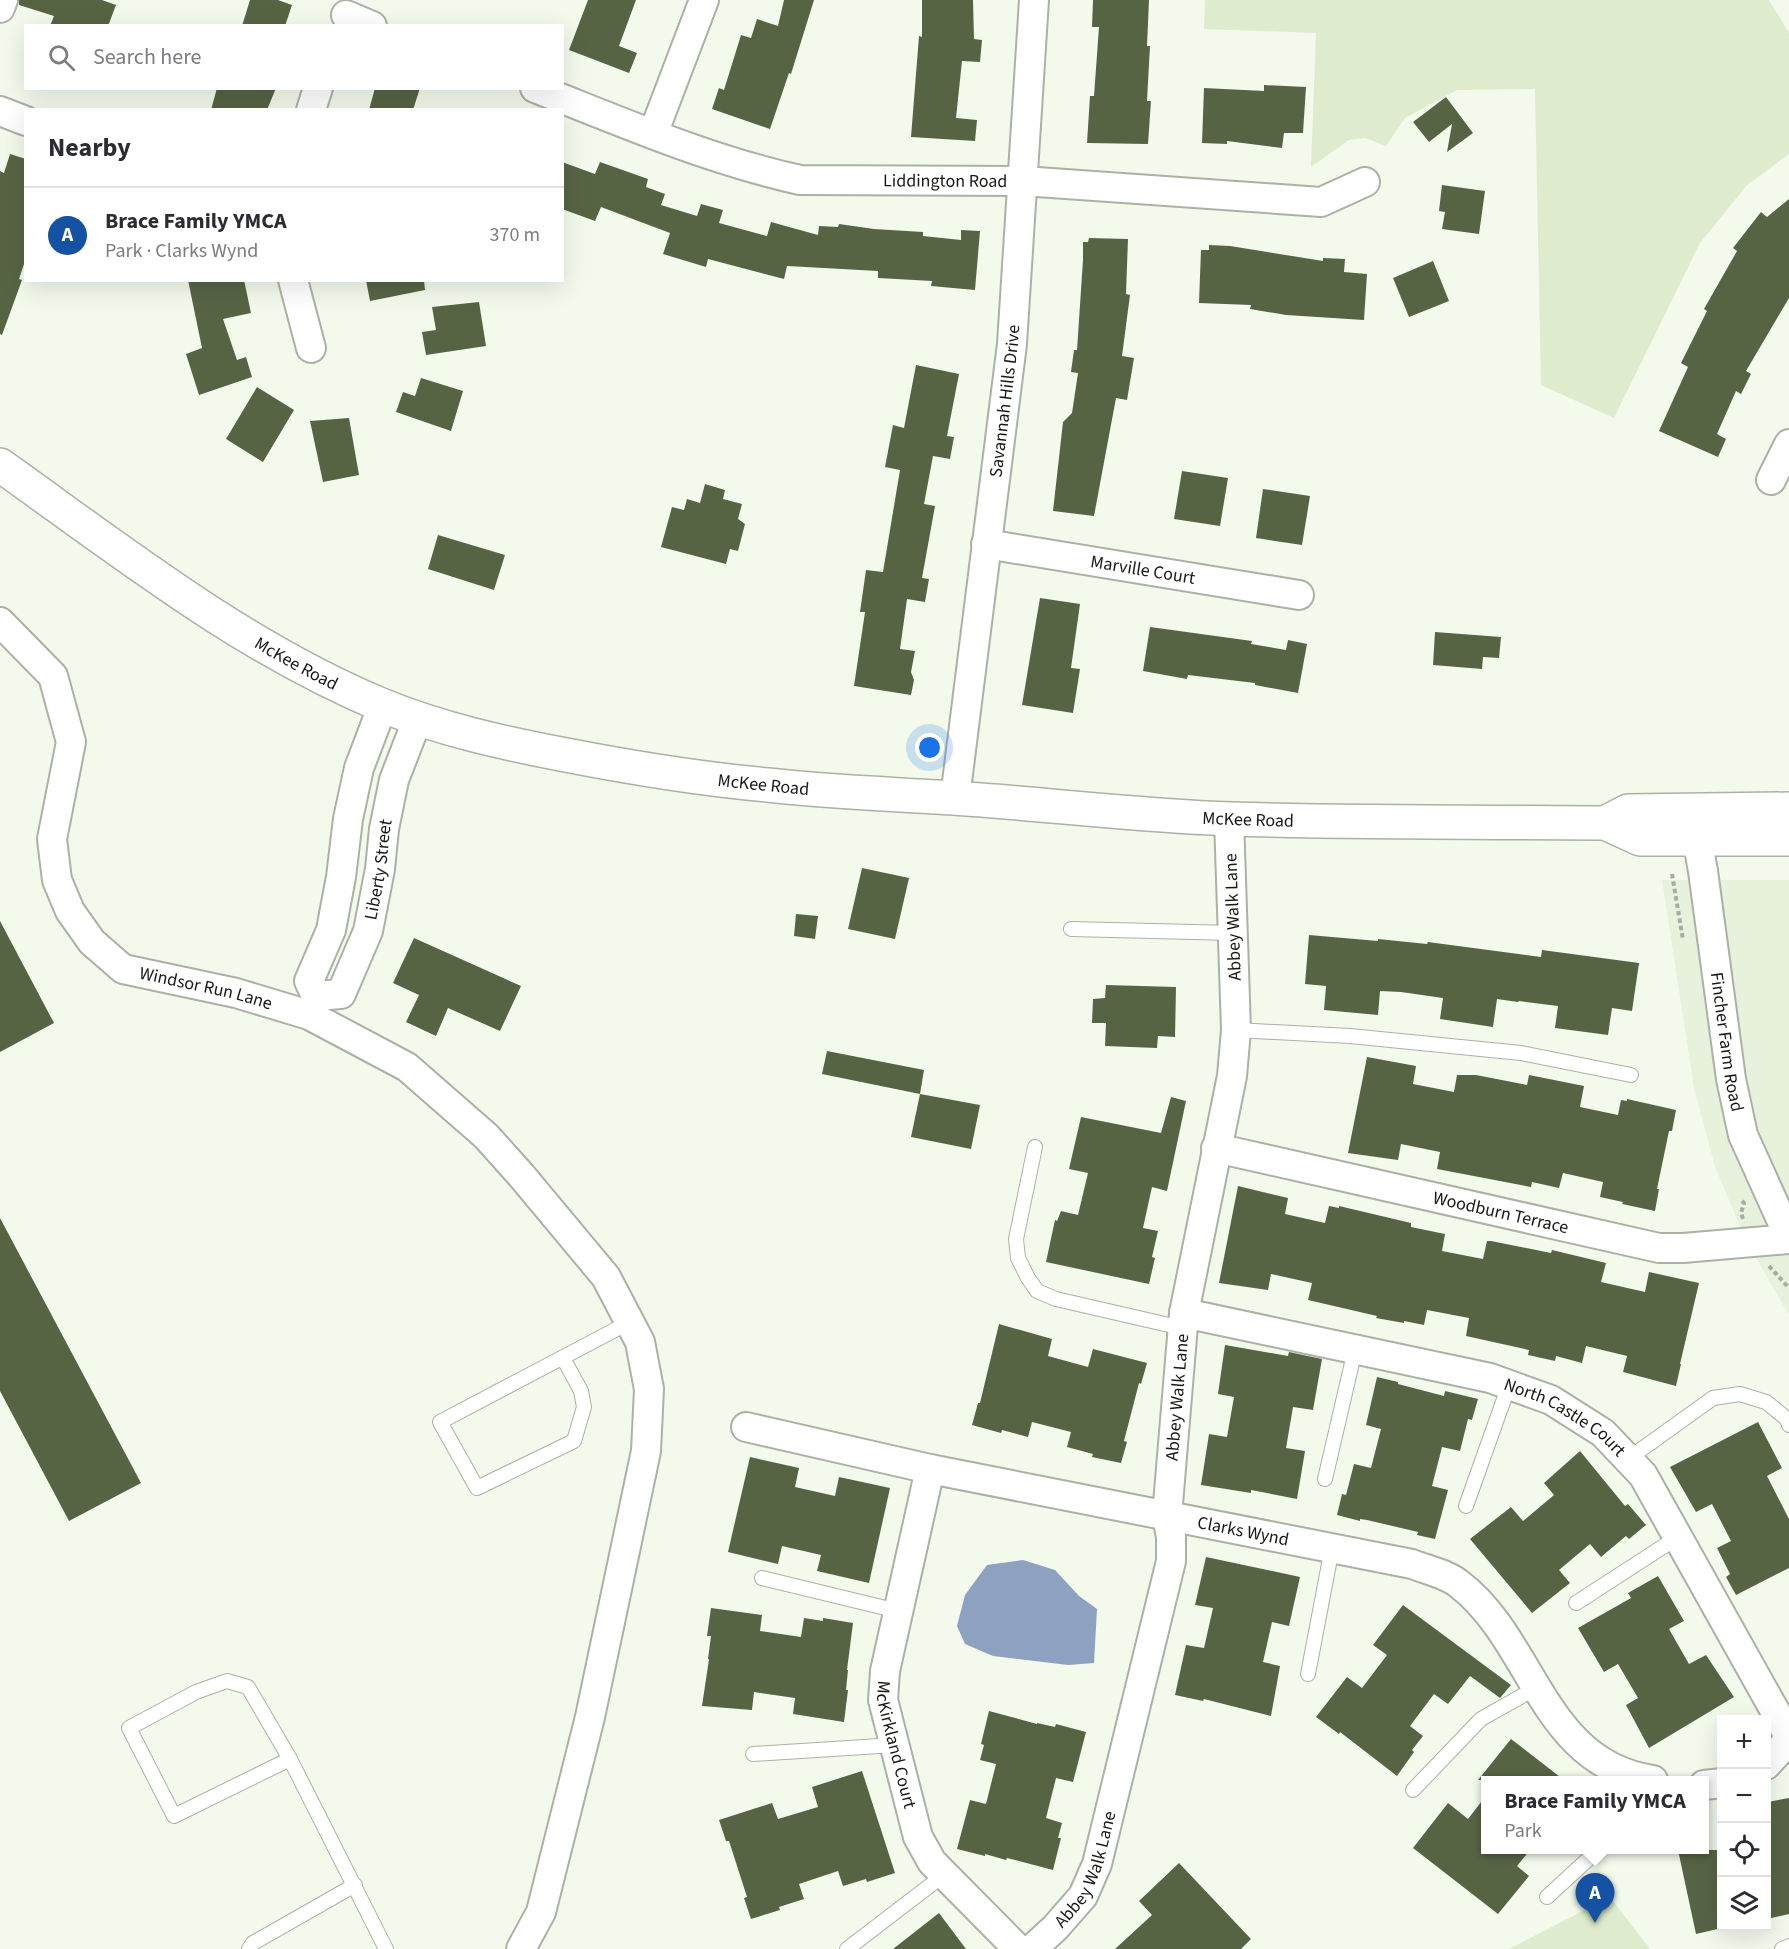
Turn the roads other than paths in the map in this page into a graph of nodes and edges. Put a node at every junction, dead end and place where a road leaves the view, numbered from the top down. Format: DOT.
graph roads {
  1 [pos="3,0"];
  2 [pos="704,0"];
  3 [pos="1034,0"];
  4 [pos="0,8"];
  5 [pos="346,14"];
  6 [pos="368,24"];
  7 [pos="317,90"];
  8 [pos="540,90"];
  9 [pos="312,108"];
  10 [pos="0,111"];
  11 [pos="24,120"];
  12 [pos="653,134"];
  13 [pos="1023,181"];
  14 [pos="1365,183"];
  15 [pos="294,282"];
  16 [pos="311,348"];
  17 [pos="1789,444"];
  18 [pos="0,465"];
  19 [pos="1771,480"];
  20 [pos="986,544"];
  21 [pos="1299,595"];
  22 [pos="0,622"];
  23 [pos="383,705"];
  24 [pos="418,718"];
  25 [pos="955,798"];
  26 [pos="1789,809"];
  27 [pos="1229,819"];
  28 [pos="1605,823"];
  29 [pos="1697,838"];
  30 [pos="1789,839"];
  31 [pos="341,877"];
  32 [pos="376,887"];
  33 [pos="1071,929"];
  34 [pos="1234,933"];
  35 [pos="312,1005"];
  36 [pos="1236,1030"];
  37 [pos="1631,1075"];
  38 [pos="1035,1147"];
  39 [pos="1216,1149"];
  40 [pos="1789,1238"];
  41 [pos="1183,1321"];
  42 [pos="630,1322"];
  43 [pos="1355,1350"];
  44 [pos="563,1358"];
  45 [pos="1509,1385"];
  46 [pos="1789,1425"];
  47 [pos="746,1427"];
  48 [pos="1628,1459"];
  49 [pos="930,1469"];
  50 [pos="1325,1479"];
  51 [pos="1466,1506"];
  52 [pos="1167,1516"];
  53 [pos="1678,1537"];
  54 [pos="1332,1548"];
  55 [pos="762,1578"];
  56 [pos="1576,1603"];
  57 [pos="898,1611"];
  58 [pos="1308,1674"];
  59 [pos="1536,1688"];
  60 [pos="1789,1738"];
  61 [pos="895,1745"];
  62 [pos="753,1754"];
  63 [pos="290,1760"];
  64 [pos="1771,1760"];
  65 [pos="1633,1776"];
  66 [pos="1413,1790"];
  67 [pos="1594,1854"];
  68 [pos="945,1874"];
  69 [pos="355,1885"];
  70 [pos="1547,1897"];
  71 [pos="1789,1946"];
  72 [pos="249,1949"];
  73 [pos="386,1949"];
  74 [pos="520,1949"];
  75 [pos="847,1949"];
  76 [pos="1018,1949"];
  77 [pos="1032,1949"];
  78 [pos="1782,1949"];
  1 -- 4 [label="street"];
  2 -- 12 [label="street"];
  3 -- 13 [label="street, Savannah Hills Drive"];
  5 -- 6 [label="street"];
  7 -- 9 [label="street"];
  8 -- 12 [label="street, Liddington Road"];
  10 -- 11 [label="street"];
  12 -- 13 [label="street, Liddington Road"];
  13 -- 14 [label="street, Liddington Road"];
  13 -- 20 [label="street, Savannah Hills Drive"];
  15 -- 16 [label="street"];
  17 -- 19 [label="street"];
  18 -- 23 [label="street, McKee Road"];
  20 -- 21 [label="street, Marville Court"];
  20 -- 25 [label="street, Savannah Hills Drive"];
  22 -- 35 [label="street, Windsor Run Lane"];
  23 -- 24 [label="street, McKee Road"];
  23 -- 31 [label="street, Liberty Street"];
  24 -- 25 [label="street, McKee Road"];
  24 -- 32 [label="street, Liberty Street"];
  25 -- 27 [label="street, McKee Road"];
  26 -- 28 [label="street, McKee Road"];
  27 -- 28 [label="street, McKee Road"];
  27 -- 34 [label="street, Abbey Walk Lane"];
  28 -- 29 [label="street, McKee Road"];
  29 -- 30 [label="street, McKee Road"];
  29 -- 40 [label="street, Fincher Farm Road"];
  31 -- 32 [label="street"];
  31 -- 35 [label="street, Liberty Street"];
  32 -- 35 [label="street, Liberty Street"];
  33 -- 34 [label="lane"];
  34 -- 36 [label="street, Abbey Walk Lane"];
  35 -- 42 [label="street, Windsor Run Lane"];
  36 -- 37 [label="lane"];
  36 -- 39 [label="street, Abbey Walk Lane"];
  38 -- 41 [label="lane"];
  39 -- 40 [label="street, Woodburn Terrace"];
  39 -- 41 [label="street, Abbey Walk Lane"];
  41 -- 43 [label="street, North Castle Court"];
  41 -- 52 [label="street, Abbey Walk Lane"];
  42 -- 44 [label="lane"];
  42 -- 74 [label="street, Windsor Run Lane"];
  43 -- 45 [label="street, North Castle Court"];
  43 -- 50 [label="lane"];
  44 -- 44 [label="lane"];
  45 -- 48 [label="street, North Castle Court"];
  45 -- 51 [label="lane"];
  46 -- 48 [label="lane"];
  47 -- 49 [label="street, Clarks Wynd"];
  48 -- 53 [label="street, North Castle Court"];
  49 -- 52 [label="street, Clarks Wynd"];
  49 -- 57 [label="street, McKirkland Court"];
  52 -- 54 [label="street, Clarks Wynd"];
  52 -- 77 [label="street, Abbey Walk Lane"];
  53 -- 56 [label="lane"];
  53 -- 60 [label="street, North Castle Court"];
  54 -- 58 [label="lane"];
  54 -- 59 [label="street, Clarks Wynd"];
  55 -- 57 [label="lane"];
  57 -- 61 [label="street, McKirkland Court"];
  59 -- 65 [label="street, Clarks Wynd"];
  59 -- 66 [label="lane"];
  60 -- 64 [label="street"];
  61 -- 62 [label="lane"];
  61 -- 68 [label="street, McKirkland Court"];
  63 -- 63 [label="lane"];
  63 -- 69 [label="lane"];
  67 -- 70 [label="lane"];
  68 -- 75 [label="lane"];
  68 -- 76 [label="street, McKirkland Court"];
  69 -- 72 [label="lane"];
  69 -- 73 [label="lane"];
  71 -- 78 [label="lane"];
}
